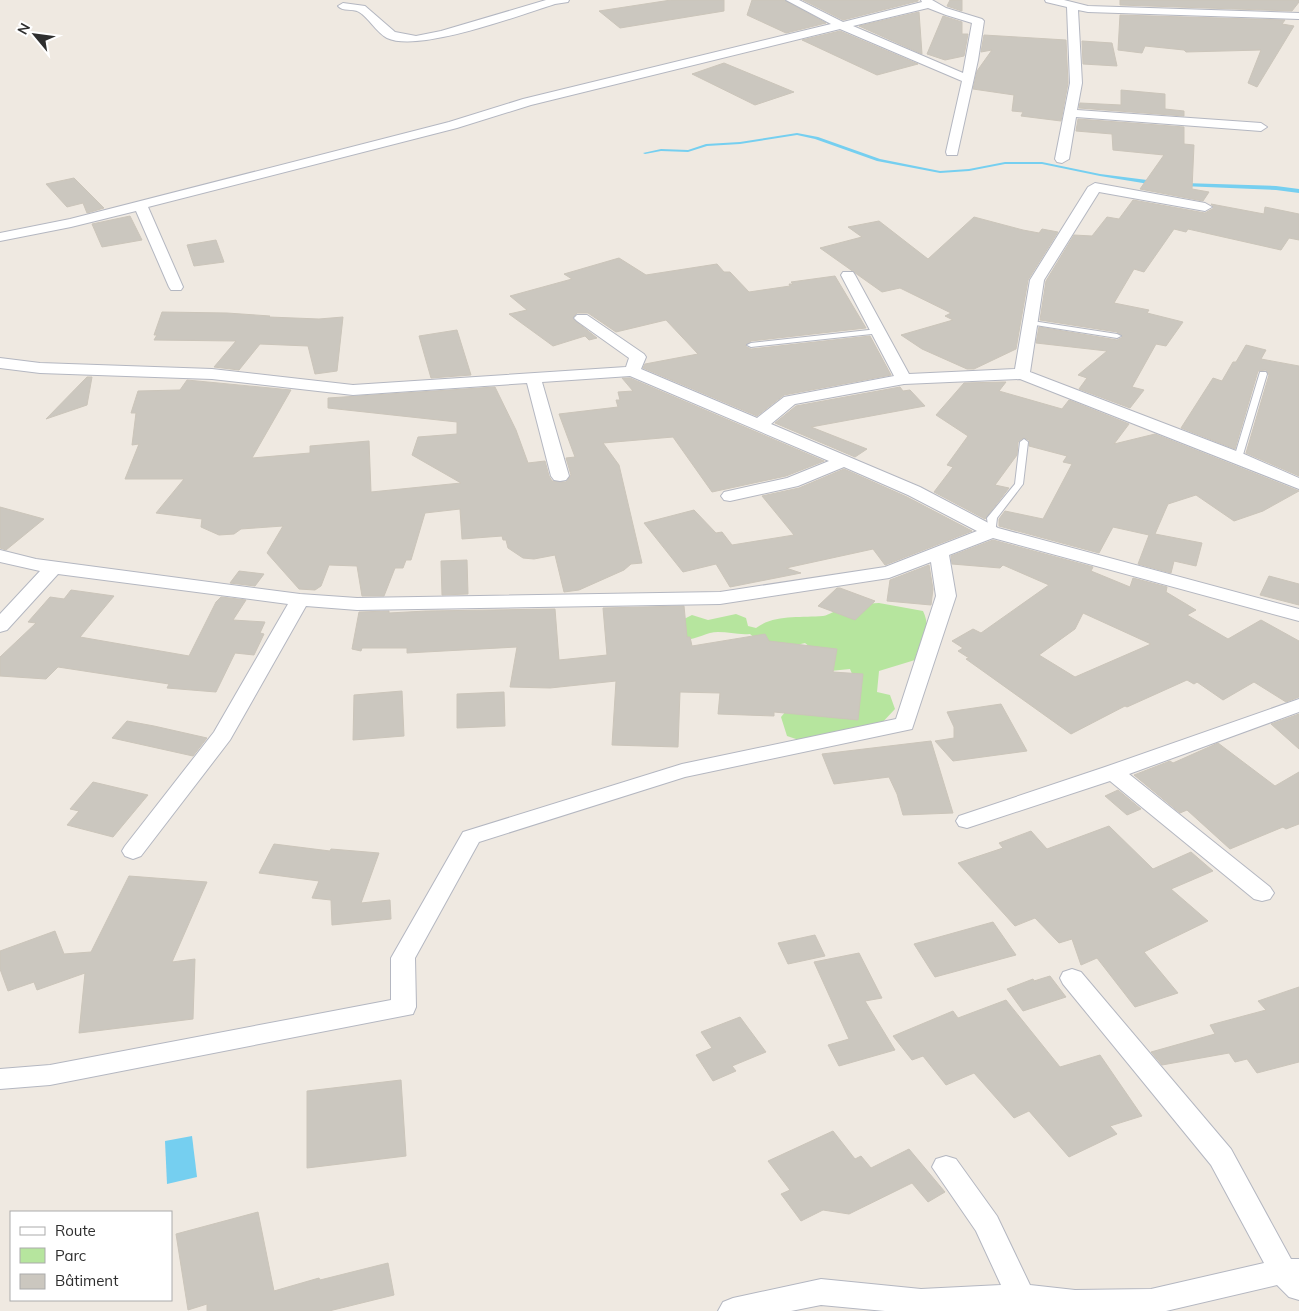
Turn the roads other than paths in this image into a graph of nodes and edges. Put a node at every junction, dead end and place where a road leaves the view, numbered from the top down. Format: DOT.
graph roads {
  1 [pos="564,0"];
  2 [pos="792,0"];
  3 [pos="1050,0"];
  4 [pos="927,2"];
  5 [pos="343,6"];
  6 [pos="1072,7"];
  7 [pos="1299,7"];
  8 [pos="1290,13"];
  9 [pos="843,26"];
  10 [pos="968,79"];
  11 [pos="1069,113"];
  12 [pos="1261,128"];
  13 [pos="952,152"];
  14 [pos="1062,159"];
  15 [pos="140,205"];
  16 [pos="1206,206"];
  17 [pos="0,237"];
  18 [pos="848,275"];
  19 [pos="176,287"];
  20 [pos="582,318"];
  21 [pos="1029,322"];
  22 [pos="878,331"];
  23 [pos="1117,336"];
  24 [pos="751,345"];
  25 [pos="0,363"];
  26 [pos="632,370"];
  27 [pos="1022,374"];
  28 [pos="1263,374"];
  29 [pos="533,377"];
  30 [pos="904,379"];
  31 [pos="760,424"];
  32 [pos="1024,442"];
  33 [pos="1238,458"];
  34 [pos="845,461"];
  35 [pos="560,476"];
  36 [pos="1299,484"];
  37 [pos="730,496"];
  38 [pos="992,532"];
  39 [pos="939,554"];
  40 [pos="0,556"];
  41 [pos="55,566"];
  42 [pos="300,600"];
  43 [pos="1299,615"];
  44 [pos="0,626"];
  45 [pos="1299,705"];
  46 [pos="1113,772"];
  47 [pos="967,821"];
  48 [pos="134,851"];
  49 [pos="1262,893"];
  50 [pos="1072,978"];
  51 [pos="0,1080"];
  52 [pos="946,1167"];
  53 [pos="1294,1277"];
  54 [pos="1026,1304"];
  55 [pos="1148,1307"];
  56 [pos="733,1311"];
  1 -- 5 [label="street"];
  2 -- 9 [label="street"];
  3 -- 6 [label="street"];
  4 -- 9 [label="street"];
  4 -- 10 [label="street"];
  6 -- 8 [label="street"];
  6 -- 11 [label="street"];
  7 -- 8 [label="street"];
  9 -- 10 [label="street"];
  9 -- 15 [label="street"];
  10 -- 13 [label="street"];
  11 -- 12 [label="street"];
  11 -- 14 [label="street"];
  15 -- 17 [label="street"];
  15 -- 19 [label="street"];
  16 -- 21 [label="street"];
  18 -- 22 [label="street"];
  20 -- 26 [label="street"];
  21 -- 23 [label="lane"];
  21 -- 27 [label="street"];
  22 -- 24 [label="lane"];
  22 -- 30 [label="street"];
  25 -- 29 [label="street"];
  26 -- 29 [label="street"];
  26 -- 31 [label="street"];
  27 -- 30 [label="street"];
  27 -- 33 [label="street"];
  28 -- 33 [label="lane"];
  29 -- 35 [label="street"];
  30 -- 31 [label="street"];
  31 -- 34 [label="street"];
  32 -- 38 [label="lane"];
  33 -- 36 [label="street"];
  34 -- 37 [label="street"];
  34 -- 38 [label="street"];
  38 -- 39 [label="street"];
  38 -- 43 [label="street"];
  39 -- 42 [label="street"];
  39 -- 51 [label="street"];
  40 -- 41 [label="street"];
  41 -- 42 [label="street"];
  41 -- 44 [label="street"];
  42 -- 48 [label="street"];
  45 -- 46 [label="street"];
  46 -- 47 [label="street"];
  46 -- 49 [label="street"];
  50 -- 53 [label="street"];
  52 -- 54 [label="street"];
  53 -- 55 [label="street"];
  54 -- 55 [label="street"];
  54 -- 56 [label="street"];
}
